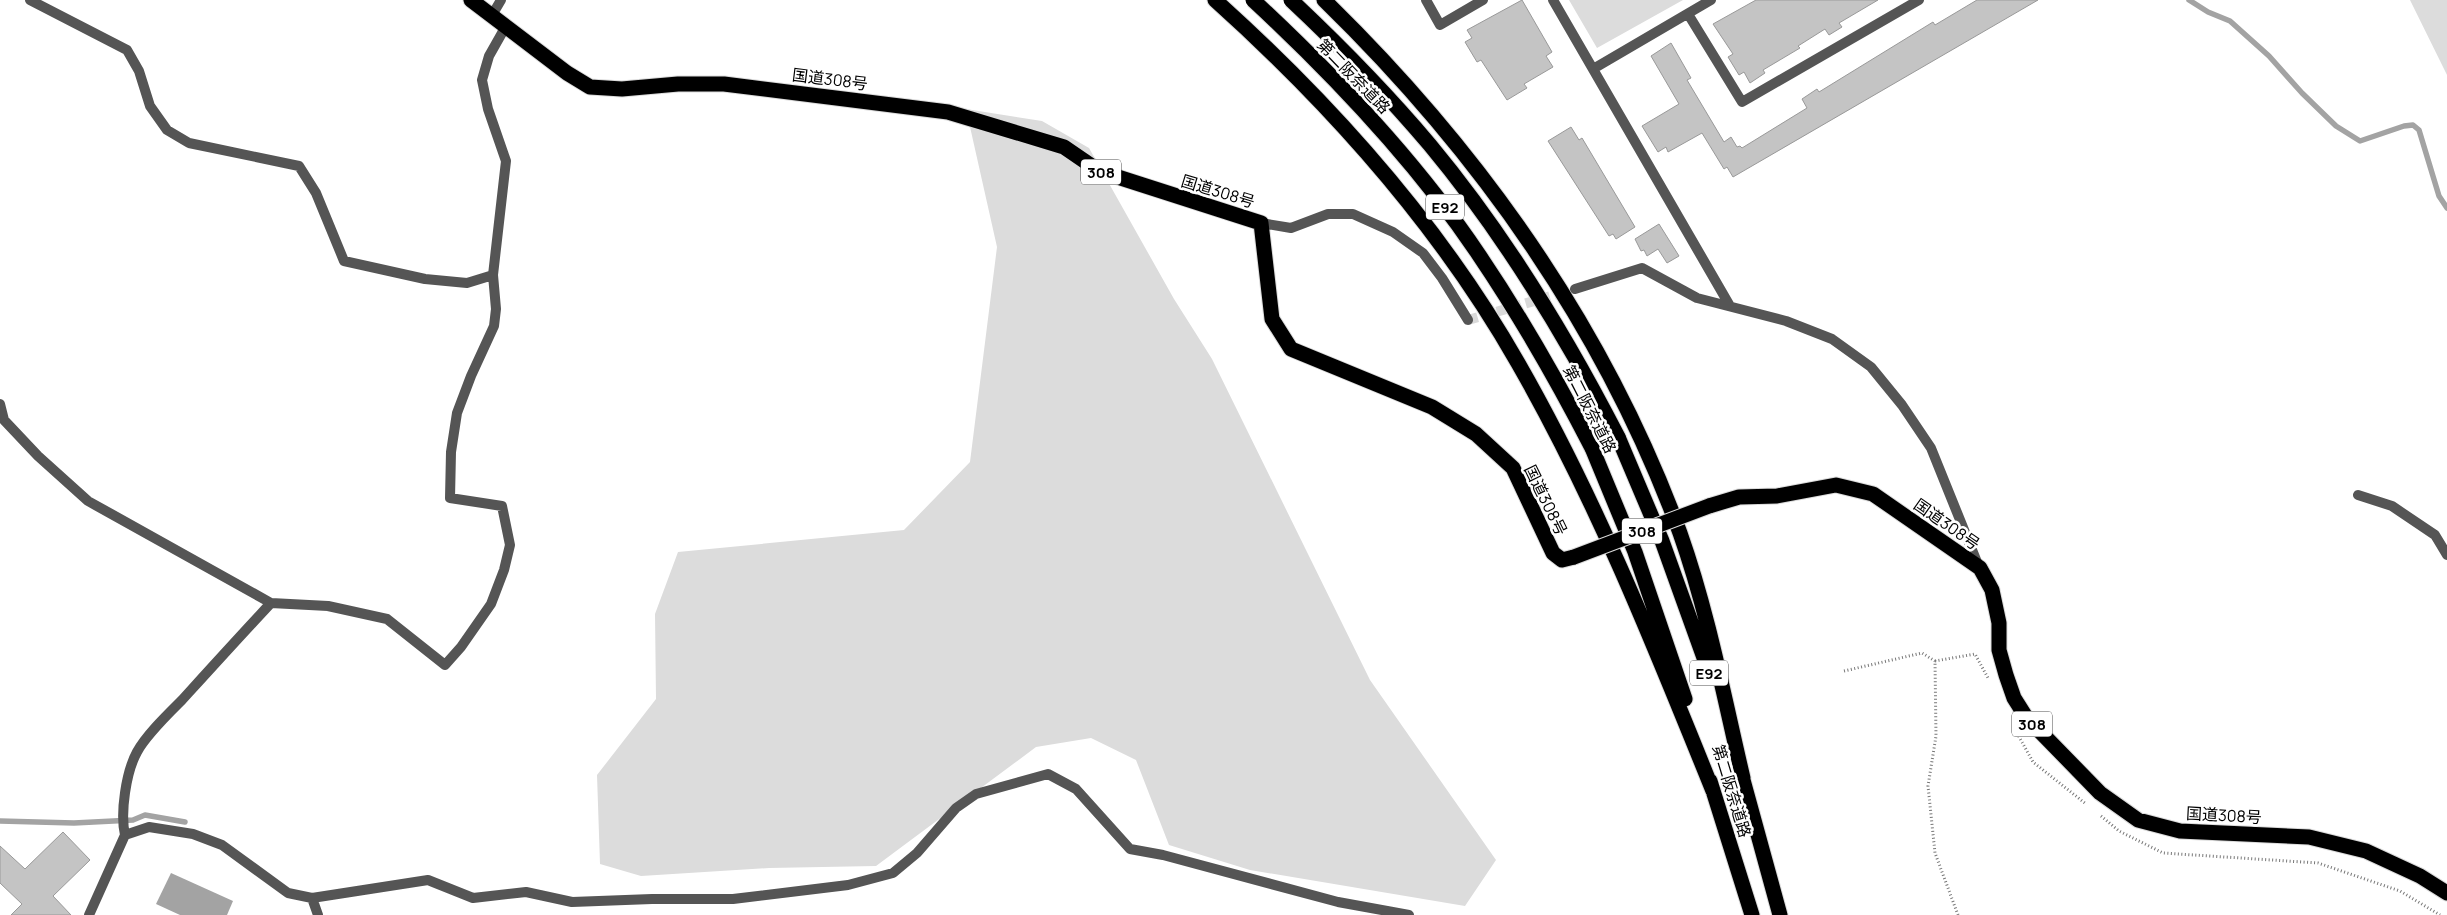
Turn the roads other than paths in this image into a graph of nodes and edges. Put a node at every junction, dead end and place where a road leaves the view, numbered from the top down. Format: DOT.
graph roads {
  1 [pos="30,0"];
  2 [pos="471,0"];
  3 [pos="501,0"];
  4 [pos="1215,0"];
  5 [pos="1253,0"];
  6 [pos="1292,0"];
  7 [pos="1324,0"];
  8 [pos="1426,0"];
  9 [pos="1483,0"];
  10 [pos="1553,0"];
  11 [pos="1712,0"];
  12 [pos="1919,0"];
  13 [pos="1688,14"];
  14 [pos="491,17"];
  15 [pos="506,26"];
  16 [pos="1593,69"];
  17 [pos="1262,223"];
  18 [pos="493,275"];
  19 [pos="1575,290"];
  20 [pos="1730,306"];
  21 [pos="1468,320"];
  22 [pos="0,404"];
  23 [pos="2358,495"];
  24 [pos="2447,555"];
  25 [pos="1980,568"];
  26 [pos="271,603"];
  27 [pos="1743,778"];
  28 [pos="1713,790"];
  29 [pos="125,835"];
  30 [pos="2447,893"];
  31 [pos="312,898"];
  32 [pos="89,915"];
  33 [pos="318,915"];
  34 [pos="1409,915"];
  35 [pos="1752,915"];
  36 [pos="1780,915"];
  1 -- 18 [label="street"];
  2 -- 14 [label="highway, 国道308号 / 308"];
  3 -- 14 [label="street"];
  4 -- 28 [label="highway"];
  5 -- 28 [label="highway, 第二阪奈道路 / E92, bridge"];
  6 -- 27 [label="highway, 第二阪奈道路 / E92, bridge"];
  7 -- 27 [label="highway"];
  8 -- 9 [label="street"];
  10 -- 16 [label="street"];
  11 -- 13 [label="street"];
  12 -- 13 [label="street"];
  13 -- 16 [label="street"];
  14 -- 15 [label="highway, 国道308号 / 308"];
  15 -- 17 [label="highway, 国道308号 / 308"];
  15 -- 18 [label="street"];
  16 -- 20 [label="street"];
  17 -- 21 [label="street"];
  17 -- 25 [label="highway, 国道308号 / 308, bridge"];
  18 -- 26 [label="street"];
  19 -- 20 [label="street"];
  20 -- 25 [label="street"];
  22 -- 26 [label="street"];
  23 -- 24 [label="street"];
  25 -- 30 [label="highway, 国道308号 / 308"];
  26 -- 29 [label="street"];
  27 -- 36 [label="highway, 第二阪奈道路 / E92"];
  28 -- 35 [label="highway, 第二阪奈道路 / E92"];
  29 -- 31 [label="street"];
  29 -- 32 [label="street"];
  31 -- 33 [label="street"];
  31 -- 34 [label="street"];
}
